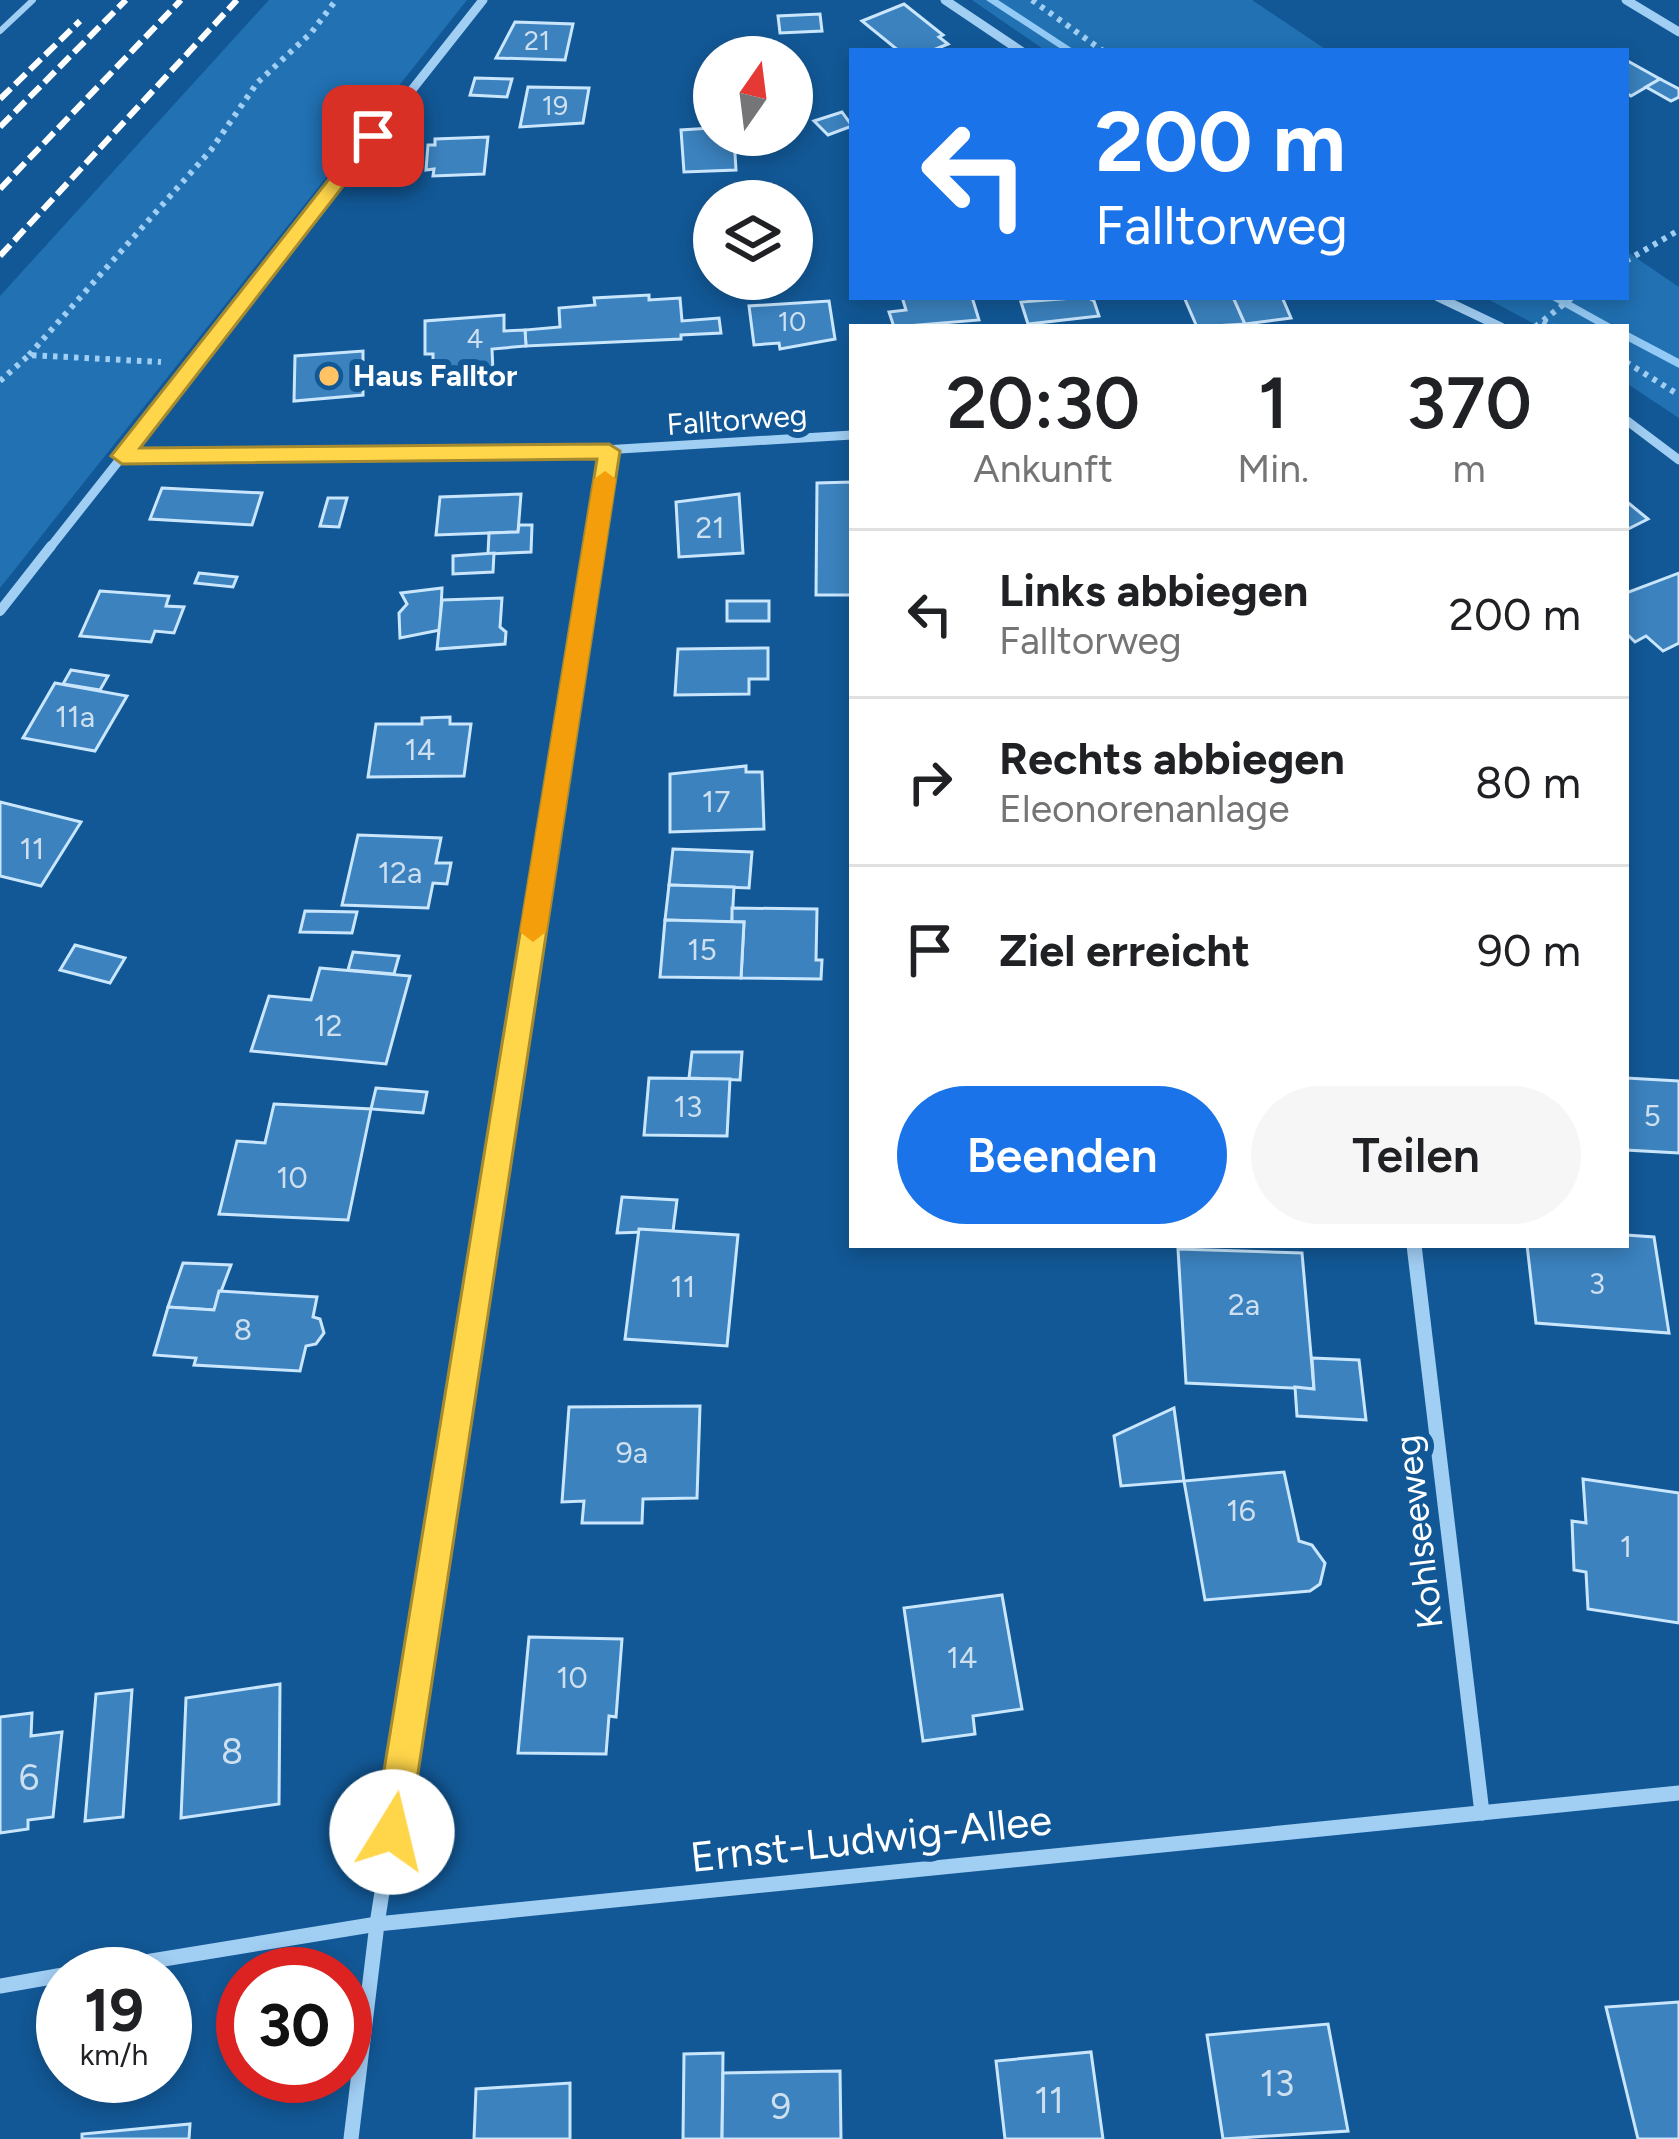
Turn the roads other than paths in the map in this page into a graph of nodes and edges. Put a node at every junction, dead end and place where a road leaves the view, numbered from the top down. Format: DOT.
graph roads {
  1 [pos="33,0"];
  2 [pos="483,0"];
  3 [pos="945,0"];
  4 [pos="1626,0"];
  5 [pos="0,31"];
  6 [pos="1679,32"];
  7 [pos="1017,48"];
  8 [pos="1444,300"];
  9 [pos="1494,324"];
  10 [pos="1629,422"];
  11 [pos="849,435"];
  12 [pos="609,451"];
  13 [pos="122,456"];
  14 [pos="1679,460"];
  15 [pos="0,611"];
  16 [pos="1414,1248"];
  17 [pos="1679,1793"];
  18 [pos="1482,1813"];
  19 [pos="377,1924"];
  20 [pos="192,1954"];
  21 [pos="36,1980"];
  22 [pos="0,1986"];
  23 [pos="351,2139"];
  1 -- 5 [label="lane"];
  2 -- 13 [label="street"];
  3 -- 7 [label="street"];
  4 -- 6 [label="street"];
  8 -- 9 [label="street"];
  10 -- 14 [label="street"];
  11 -- 12 [label="street, Falltorweg"];
  12 -- 13 [label="street, Falltorweg"];
  12 -- 19 [label="street"];
  13 -- 15 [label="street"];
  16 -- 18 [label="street, Kohlseeweg"];
  17 -- 18 [label="street, Ernst-Ludwig-Allee"];
  18 -- 19 [label="street, Ernst-Ludwig-Allee"];
  19 -- 20 [label="street, Ernst-Ludwig-Allee"];
  19 -- 23 [label="street"];
  21 -- 22 [label="street"];
}
